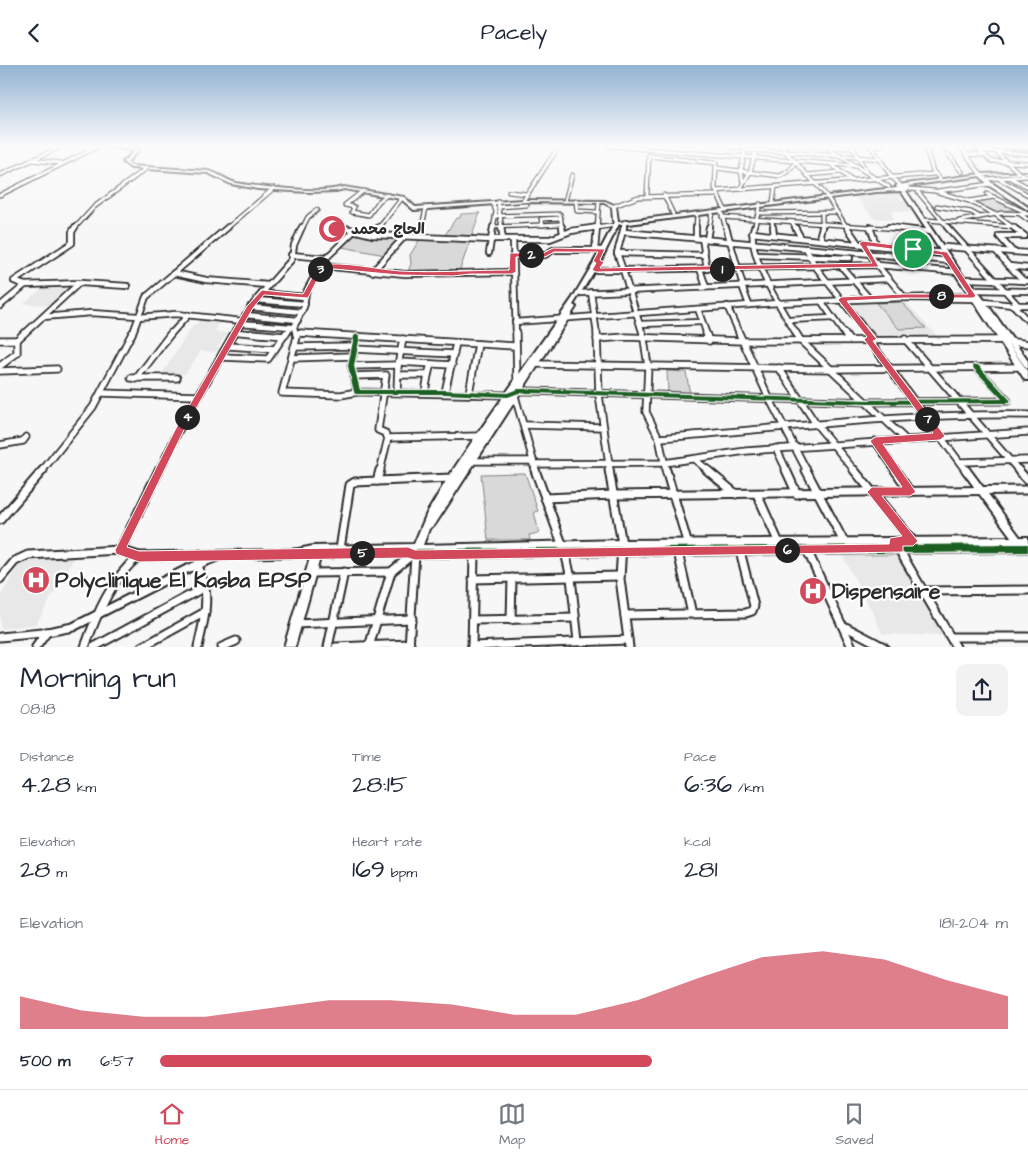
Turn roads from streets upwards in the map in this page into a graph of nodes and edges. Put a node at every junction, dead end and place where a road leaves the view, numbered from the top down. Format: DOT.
graph roads {
  1 [pos="42,173"];
  2 [pos="140,173"];
  3 [pos="213,173"];
  4 [pos="541,173"];
  5 [pos="648,173"];
  6 [pos="716,173"];
  7 [pos="741,173"];
  8 [pos="749,173"];
  9 [pos="758,173"];
  10 [pos="784,173"];
  11 [pos="828,173"];
  12 [pos="842,173"];
  13 [pos="869,173"];
  14 [pos="889,173"];
  15 [pos="981,173"];
  16 [pos="934,174"];
  17 [pos="1028,174"];
  18 [pos="572,175"];
  19 [pos="807,175"];
  20 [pos="1020,175"];
  21 [pos="777,176"];
  22 [pos="891,176"];
  23 [pos="984,177"];
  24 [pos="1009,177"];
  25 [pos="875,178"];
  26 [pos="997,178"];
  27 [pos="851,180"];
  28 [pos="941,180"];
  29 [pos="1028,180"];
  30 [pos="743,183"];
  31 [pos="814,183"];
  32 [pos="990,184"];
  33 [pos="777,187"];
  34 [pos="889,187"];
  35 [pos="1028,187"];
  36 [pos="274,188"];
  37 [pos="904,188"];
  38 [pos="740,189"];
  39 [pos="362,191"];
  40 [pos="935,191"];
  41 [pos="509,192"];
  42 [pos="918,192"];
  43 [pos="717,193"];
  44 [pos="527,194"];
  45 [pos="987,194"];
  46 [pos="0,195"];
  47 [pos="388,195"];
  48 [pos="664,195"];
  49 [pos="1028,195"];
  50 [pos="647,196"];
  51 [pos="827,196"];
  52 [pos="994,197"];
  53 [pos="402,198"];
  54 [pos="565,201"];
  55 [pos="576,201"];
  56 [pos="969,201"];
  57 [pos="599,202"];
  58 [pos="773,202"];
  59 [pos="525,203"];
  60 [pos="496,204"];
  61 [pos="760,205"];
  62 [pos="614,206"];
  63 [pos="937,206"];
  64 [pos="426,208"];
  65 [pos="1028,209"];
  66 [pos="317,210"];
  67 [pos="724,210"];
  68 [pos="597,212"];
  69 [pos="712,212"];
  70 [pos="782,212"];
  71 [pos="822,212"];
  72 [pos="836,212"];
  73 [pos="759,213"];
  74 [pos="1020,213"];
  75 [pos="673,214"];
  76 [pos="697,214"];
  77 [pos="1028,214"];
  78 [pos="996,215"];
  79 [pos="495,216"];
  80 [pos="501,216"];
  81 [pos="547,216"];
  82 [pos="722,217"];
  83 [pos="981,217"];
  84 [pos="756,219"];
  85 [pos="927,220"];
  86 [pos="772,221"];
  87 [pos="941,221"];
  88 [pos="1028,221"];
  89 [pos="790,222"];
  90 [pos="619,223"];
  91 [pos="956,223"];
  92 [pos="561,224"];
  93 [pos="543,225"];
  94 [pos="823,225"];
  95 [pos="422,226"];
  96 [pos="845,226"];
  97 [pos="335,227"];
  98 [pos="494,227"];
  99 [pos="502,227"];
  100 [pos="596,227"];
  101 [pos="870,227"];
  102 [pos="1014,227"];
  103 [pos="353,232"];
  104 [pos="624,232"];
  105 [pos="930,232"];
  106 [pos="563,233"];
  107 [pos="752,233"];
  108 [pos="373,235"];
  109 [pos="774,235"];
  110 [pos="404,237"];
  111 [pos="1027,237"];
  112 [pos="696,238"];
  113 [pos="804,238"];
  114 [pos="503,239"];
  115 [pos="513,239"];
  116 [pos="704,239"];
  117 [pos="822,239"];
  118 [pos="492,240"];
  119 [pos="730,241"];
  120 [pos="752,243"];
  121 [pos="860,243"];
  122 [pos="876,244"];
  123 [pos="808,248"];
  124 [pos="968,248"];
  125 [pos="599,250"];
  126 [pos="944,250"];
  127 [pos="996,251"];
  128 [pos="1013,252"];
  129 [pos="489,253"];
  130 [pos="617,253"];
  131 [pos="869,253"];
  132 [pos="1028,253"];
  133 [pos="291,255"];
  134 [pos="513,255"];
  135 [pos="705,255"];
  136 [pos="756,255"];
  137 [pos="810,257"];
  138 [pos="850,257"];
  139 [pos="325,258"];
  140 [pos="922,258"];
  141 [pos="598,261"];
  142 [pos="950,261"];
  143 [pos="877,265"];
  144 [pos="321,266"];
  145 [pos="815,266"];
  146 [pos="841,266"];
  147 [pos="1009,266"];
  148 [pos="1028,267"];
  149 [pos="700,269"];
  150 [pos="707,269"];
  151 [pos="739,269"];
  152 [pos="760,269"];
  153 [pos="930,269"];
  154 [pos="596,270"];
  155 [pos="623,270"];
  156 [pos="372,271"];
  157 [pos="512,272"];
  158 [pos="958,272"];
  159 [pos="174,273"];
  160 [pos="888,279"];
  161 [pos="967,279"];
  162 [pos="856,281"];
  163 [pos="993,281"];
  164 [pos="1026,281"];
  165 [pos="827,283"];
  166 [pos="25,285"];
  167 [pos="77,285"];
  168 [pos="268,285"];
  169 [pos="768,285"];
  170 [pos="127,286"];
  171 [pos="742,286"];
  172 [pos="706,287"];
  173 [pos="628,291"];
  174 [pos="1028,291"];
  175 [pos="591,292"];
  176 [pos="1004,292"];
  177 [pos="262,293"];
  178 [pos="581,293"];
  179 [pos="305,297"];
  180 [pos="904,297"];
  181 [pos="978,297"];
  182 [pos="869,298"];
  183 [pos="256,300"];
  184 [pos="841,300"];
  185 [pos="821,301"];
  186 [pos="778,303"];
  187 [pos="305,304"];
  188 [pos="749,305"];
  189 [pos="1015,305"];
  190 [pos="1028,305"];
  191 [pos="0,306"];
  192 [pos="250,307"];
  193 [pos="727,307"];
  194 [pos="698,309"];
  195 [pos="302,312"];
  196 [pos="636,313"];
  197 [pos="188,315"];
  198 [pos="246,315"];
  199 [pos="596,316"];
  200 [pos="42,317"];
  201 [pos="138,317"];
  202 [pos="564,319"];
  203 [pos="833,319"];
  204 [pos="298,320"];
  205 [pos="788,320"];
  206 [pos="1027,320"];
  207 [pos="702,321"];
  208 [pos="241,322"];
  209 [pos="515,322"];
  210 [pos="640,324"];
  211 [pos="294,329"];
  212 [pos="236,332"];
  213 [pos="284,336"];
  214 [pos="358,336"];
  215 [pos="1004,337"];
  216 [pos="644,338"];
  217 [pos="403,339"];
  218 [pos="597,339"];
  219 [pos="848,339"];
  220 [pos="870,339"];
  221 [pos="905,339"];
  222 [pos="0,340"];
  223 [pos="17,340"];
  224 [pos="710,341"];
  225 [pos="743,341"];
  226 [pos="801,341"];
  227 [pos="1010,341"];
  228 [pos="456,343"];
  229 [pos="1028,343"];
  230 [pos="478,344"];
  231 [pos="228,346"];
  232 [pos="514,346"];
  233 [pos="294,347"];
  234 [pos="354,347"];
  235 [pos="275,349"];
  236 [pos="401,351"];
  237 [pos="454,354"];
  238 [pos="352,356"];
  239 [pos="222,357"];
  240 [pos="292,357"];
  241 [pos="398,364"];
  242 [pos="431,364"];
  243 [pos="534,364"];
  244 [pos="452,365"];
  245 [pos="597,365"];
  246 [pos="0,366"];
  247 [pos="351,366"];
  248 [pos="648,366"];
  249 [pos="931,367"];
  250 [pos="976,367"];
  251 [pos="1021,367"];
  252 [pos="1028,367"];
  253 [pos="891,368"];
  254 [pos="57,369"];
  255 [pos="755,369"];
  256 [pos="779,369"];
  257 [pos="831,369"];
  258 [pos="0,371"];
  259 [pos="398,375"];
  260 [pos="428,375"];
  261 [pos="353,376"];
  262 [pos="177,378"];
  263 [pos="1028,378"];
  264 [pos="514,391"];
  265 [pos="357,392"];
  266 [pos="397,392"];
  267 [pos="425,392"];
  268 [pos="445,392"];
  269 [pos="101,393"];
  270 [pos="385,393"];
  271 [pos="469,393"];
  272 [pos="599,393"];
  273 [pos="645,395"];
  274 [pos="199,396"];
  275 [pos="769,398"];
  276 [pos="798,399"];
  277 [pos="868,402"];
  278 [pos="916,402"];
  279 [pos="961,402"];
  280 [pos="971,414"];
  281 [pos="1028,415"];
  282 [pos="925,417"];
  283 [pos="884,419"];
  284 [pos="816,424"];
  285 [pos="524,425"];
  286 [pos="784,426"];
  287 [pos="602,427"];
  288 [pos="1028,432"];
  289 [pos="987,433"];
  290 [pos="480,436"];
  291 [pos="940,436"];
  292 [pos="26,437"];
  293 [pos="659,437"];
  294 [pos="388,438"];
  295 [pos="904,439"];
  296 [pos="875,441"];
  297 [pos="832,444"];
  298 [pos="0,445"];
  299 [pos="795,447"];
  300 [pos="776,449"];
  301 [pos="694,459"];
  302 [pos="1010,460"];
  303 [pos="1028,460"];
  304 [pos="471,461"];
  305 [pos="533,462"];
  306 [pos="961,462"];
  307 [pos="608,463"];
  308 [pos="664,463"];
  309 [pos="452,478"];
  310 [pos="377,481"];
  311 [pos="1028,481"];
  312 [pos="1028,490"];
  313 [pos="982,491"];
  314 [pos="872,492"];
  315 [pos="910,492"];
  316 [pos="797,493"];
  317 [pos="818,493"];
  318 [pos="736,494"];
  319 [pos="757,494"];
  320 [pos="614,495"];
  321 [pos="673,495"];
  322 [pos="545,498"];
  323 [pos="0,519"];
  324 [pos="426,527"];
  325 [pos="913,541"];
  326 [pos="844,542"];
  327 [pos="779,543"];
  328 [pos="688,545"];
  329 [pos="896,545"];
  330 [pos="1025,545"];
  331 [pos="620,548"];
  332 [pos="340,549"];
  333 [pos="564,549"];
  334 [pos="120,550"];
  335 [pos="807,550"];
  336 [pos="365,551"];
  337 [pos="415,551"];
  338 [pos="740,551"];
  339 [pos="678,552"];
  340 [pos="296,553"];
  341 [pos="200,554"];
  342 [pos="228,554"];
  343 [pos="316,554"];
  344 [pos="474,554"];
  345 [pos="139,557"];
  346 [pos="197,565"];
  347 [pos="391,571"];
  348 [pos="344,572"];
  349 [pos="310,573"];
  350 [pos="620,576"];
  351 [pos="512,578"];
  352 [pos="571,578"];
  353 [pos="0,579"];
  354 [pos="474,579"];
  355 [pos="205,587"];
  356 [pos="1028,590"];
  357 [pos="924,591"];
  358 [pos="205,612"];
  359 [pos="692,614"];
  360 [pos="625,615"];
  361 [pos="96,616"];
  362 [pos="575,618"];
  363 [pos="412,619"];
  364 [pos="376,620"];
  365 [pos="473,620"];
  366 [pos="511,620"];
  367 [pos="334,622"];
  368 [pos="296,624"];
  369 [pos="842,625"];
  370 [pos="47,632"];
  371 [pos="0,637"];
  372 [pos="951,637"];
  373 [pos="1028,637"];
  374 [pos="236,641"];
  375 [pos="578,641"];
  376 [pos="628,643"];
  377 [pos="410,645"];
  378 [pos="370,646"];
  379 [pos="472,646"];
  380 [pos="36,647"];
  381 [pos="85,647"];
  382 [pos="94,647"];
  383 [pos="142,647"];
  384 [pos="198,647"];
  385 [pos="222,647"];
  386 [pos="289,647"];
  387 [pos="328,647"];
  388 [pos="336,647"];
  389 [pos="852,647"];
  390 [pos="884,647"];
  391 [pos="956,647"];
  1 -- 46 [label="street"];
  2 -- 166 [label="street"];
  3 -- 36 [label="street"];
  4 -- 44 [label="street"];
  5 -- 50 [label="street"];
  6 -- 43 [label="street"];
  7 -- 30 [label="street"];
  8 -- 30 [label="street"];
  9 -- 21 [label="street"];
  10 -- 21 [label="street"];
  11 -- 19 [label="street"];
  12 -- 27 [label="street"];
  13 -- 25 [label="street"];
  14 -- 22 [label="street"];
  15 -- 23 [label="street"];
  16 -- 22 [label="street"];
  16 -- 28 [label="street"];
  17 -- 20 [label="street"];
  17 -- 23 [label="street"];
  18 -- 54 [label="street"];
  19 -- 31 [label="street"];
  20 -- 23 [label="street"];
  20 -- 24 [label="street"];
  20 -- 29 [label="street"];
  21 -- 33 [label="street"];
  22 -- 25 [label="street"];
  22 -- 37 [label="street"];
  23 -- 26 [label="street"];
  23 -- 28 [label="street"];
  23 -- 32 [label="street"];
  23 -- 37 [label="street"];
  24 -- 26 [label="street"];
  24 -- 35 [label="street"];
  25 -- 27 [label="street"];
  25 -- 34 [label="street"];
  26 -- 49 [label="street"];
  27 -- 31 [label="street"];
  28 -- 37 [label="street"];
  30 -- 38 [label="street"];
  31 -- 33 [label="street"];
  31 -- 51 [label="street"];
  32 -- 40 [label="street"];
  32 -- 65 [label="street"];
  33 -- 38 [label="street"];
  33 -- 58 [label="street"];
  34 -- 37 [label="street"];
  34 -- 51 [label="street"];
  36 -- 39 [label="street"];
  36 -- 159 [label="street"];
  37 -- 42 [label="street"];
  37 -- 51 [label="street"];
  37 -- 85 [label="street"];
  37 -- 105 [label="street"];
  38 -- 43 [label="street"];
  39 -- 47 [label="street"];
  39 -- 47 [label="street"];
  40 -- 42 [label="street"];
  40 -- 56 [label="street"];
  41 -- 44 [label="street"];
  42 -- 87 [label="street"];
  43 -- 48 [label="street"];
  43 -- 67 [label="street"];
  44 -- 59 [label="street"];
  45 -- 52 [label="street"];
  47 -- 53 [label="street"];
  48 -- 50 [label="street"];
  48 -- 75 [label="street"];
  50 -- 62 [label="street"];
  51 -- 58 [label="street"];
  51 -- 61 [label="street"];
  51 -- 72 [label="street"];
  52 -- 56 [label="street"];
  52 -- 77 [label="street"];
  53 -- 64 [label="street"];
  53 -- 108 [label="street"];
  54 -- 55 [label="street"];
  54 -- 59 [label="street"];
  55 -- 57 [label="street"];
  55 -- 68 [label="street"];
  56 -- 78 [label="street"];
  57 -- 62 [label="street"];
  57 -- 68 [label="street"];
  58 -- 61 [label="street"];
  59 -- 60 [label="street"];
  60 -- 64 [label="street"];
  60 -- 79 [label="street"];
  60 -- 80 [label="street"];
  61 -- 67 [label="street"];
  61 -- 73 [label="street"];
  62 -- 90 [label="street"];
  63 -- 83 [label="street"];
  64 -- 95 [label="street"];
  66 -- 133 [label="street"];
  67 -- 69 [label="street"];
  67 -- 75 [label="street"];
  67 -- 82 [label="street"];
  68 -- 100 [label="street"];
  69 -- 76 [label="street"];
  69 -- 116 [label="street"];
  70 -- 71 [label="street"];
  70 -- 73 [label="street"];
  70 -- 89 [label="street"];
  71 -- 72 [label="street"];
  71 -- 94 [label="street"];
  72 -- 96 [label="street"];
  73 -- 84 [label="street"];
  74 -- 77 [label="street"];
  74 -- 78 [label="street"];
  74 -- 88 [label="street"];
  75 -- 90 [label="street"];
  76 -- 90 [label="street"];
  76 -- 112 [label="street"];
  78 -- 83 [label="street"];
  78 -- 102 [label="street"];
  79 -- 80 [label="street"];
  79 -- 98 [label="street"];
  80 -- 81 [label="street"];
  80 -- 99 [label="street"];
  81 -- 92 [label="street"];
  81 -- 93 [label="street"];
  82 -- 84 [label="street"];
  82 -- 119 [label="street"];
  83 -- 91 [label="street"];
  84 -- 86 [label="street"];
  84 -- 107 [label="street"];
  85 -- 87 [label="street"];
  85 -- 126 [label="street"];
  86 -- 89 [label="street"];
  86 -- 109 [label="street"];
  87 -- 91 [label="street"];
  87 -- 124 [label="street"];
  89 -- 94 [label="street"];
  89 -- 113 [label="street"];
  90 -- 100 [label="street"];
  90 -- 104 [label="street"];
  90 -- 125 [label="street"];
  90 -- 141 [label="street"];
  91 -- 102 [label="street"];
  92 -- 93 [label="street"];
  92 -- 106 [label="street"];
  93 -- 99 [label="street"];
  94 -- 96 [label="street"];
  94 -- 117 [label="street"];
  96 -- 101 [label="street"];
  96 -- 121 [label="street"];
  97 -- 103 [label="street"];
  98 -- 99 [label="street"];
  98 -- 118 [label="street"];
  99 -- 114 [label="street"];
  100 -- 106 [label="street"];
  100 -- 125 [label="street"];
  101 -- 105 [label="street"];
  101 -- 122 [label="street"];
  102 -- 111 [label="street"];
  103 -- 108 [label="street"];
  103 -- 139 [label="street"];
  104 -- 112 [label="street"];
  104 -- 130 [label="street"];
  105 -- 126 [label="street"];
  106 -- 115 [label="street"];
  107 -- 109 [label="street"];
  107 -- 120 [label="street"];
  108 -- 110 [label="street"];
  109 -- 113 [label="street"];
  110 -- 118 [label="street"];
  110 -- 156 [label="street"];
  111 -- 128 [label="street"];
  112 -- 116 [label="street"];
  113 -- 117 [label="street"];
  113 -- 123 [label="street"];
  114 -- 115 [label="street"];
  114 -- 118 [label="street"];
  115 -- 134 [label="street"];
  116 -- 119 [label="street"];
  116 -- 135 [label="street"];
  117 -- 121 [label="street"];
  118 -- 129 [label="street"];
  119 -- 120 [label="street"];
  119 -- 151 [label="street"];
  120 -- 123 [label="street"];
  120 -- 136 [label="street"];
  121 -- 122 [label="street"];
  121 -- 131 [label="street"];
  122 -- 126 [label="street"];
  123 -- 131 [label="street"];
  123 -- 137 [label="street"];
  124 -- 126 [label="street"];
  124 -- 127 [label="street"];
  124 -- 163 [label="street"];
  125 -- 134 [label="street"];
  125 -- 141 [label="street"];
  126 -- 142 [label="street"];
  126 -- 161 [label="street"];
  127 -- 128 [label="street"];
  127 -- 147 [label="street"];
  128 -- 132 [label="street"];
  130 -- 135 [label="street"];
  130 -- 155 [label="street"];
  131 -- 140 [label="street"];
  131 -- 143 [label="street"];
  133 -- 139 [label="street"];
  133 -- 168 [label="street"];
  134 -- 157 [label="street"];
  135 -- 150 [label="street"];
  136 -- 137 [label="street"];
  136 -- 152 [label="street"];
  137 -- 138 [label="street"];
  137 -- 145 [label="street"];
  139 -- 144 [label="street"];
  140 -- 142 [label="street"];
  140 -- 153 [label="street"];
  141 -- 154 [label="street"];
  141 -- 202 [label="street"];
  142 -- 158 [label="street"];
  143 -- 146 [label="street"];
  143 -- 153 [label="street"];
  143 -- 160 [label="street"];
  144 -- 156 [label="street"];
  144 -- 179 [label="street"];
  145 -- 146 [label="street"];
  145 -- 152 [label="street"];
  145 -- 165 [label="street"];
  146 -- 162 [label="street"];
  147 -- 148 [label="street"];
  147 -- 164 [label="street"];
  149 -- 150 [label="street"];
  149 -- 155 [label="street"];
  149 -- 172 [label="street"];
  150 -- 151 [label="street"];
  151 -- 152 [label="street"];
  151 -- 171 [label="street"];
  152 -- 169 [label="street"];
  153 -- 158 [label="street"];
  154 -- 155 [label="street"];
  154 -- 178 [label="street"];
  155 -- 173 [label="street"];
  156 -- 157 [label="street"];
  157 -- 209 [label="street"];
  158 -- 181 [label="street"];
  159 -- 168 [label="street"];
  159 -- 201 [label="street"];
  160 -- 162 [label="street"];
  160 -- 180 [label="street"];
  161 -- 163 [label="street"];
  161 -- 181 [label="street"];
  162 -- 165 [label="street"];
  162 -- 182 [label="street"];
  163 -- 164 [label="street"];
  163 -- 176 [label="street"];
  165 -- 169 [label="street"];
  165 -- 184 [label="street"];
  166 -- 167 [label="street"];
  166 -- 191 [label="street"];
  167 -- 170 [label="street"];
  167 -- 200 [label="street"];
  168 -- 177 [label="street"];
  169 -- 171 [label="street"];
  169 -- 186 [label="street"];
  171 -- 172 [label="street"];
  171 -- 188 [label="street"];
  172 -- 173 [label="street"];
  173 -- 175 [label="street"];
  173 -- 196 [label="street"];
  174 -- 176 [label="street"];
  175 -- 178 [label="street"];
  175 -- 199 [label="street"];
  176 -- 181 [label="street"];
  176 -- 189 [label="street"];
  177 -- 179 [label="street"];
  177 -- 183 [label="street"];
  178 -- 202 [label="street"];
  179 -- 187 [label="street"];
  180 -- 181 [label="street"];
  180 -- 182 [label="street"];
  181 -- 189 [label="street"];
  181 -- 215 [label="street"];
  181 -- 215 [label="street"];
  182 -- 184 [label="street"];
  183 -- 187 [label="street"];
  183 -- 192 [label="street"];
  184 -- 185 [label="street"];
  184 -- 220 [label="street"];
  185 -- 186 [label="street"];
  185 -- 203 [label="street"];
  186 -- 188 [label="street"];
  186 -- 205 [label="street"];
  187 -- 195 [label="street"];
  188 -- 193 [label="street"];
  189 -- 190 [label="street"];
  189 -- 206 [label="street"];
  192 -- 195 [label="street"];
  192 -- 198 [label="street"];
  193 -- 194 [label="street"];
  193 -- 225 [label="street"];
  194 -- 196 [label="street"];
  194 -- 207 [label="street"];
  195 -- 204 [label="street"];
  196 -- 199 [label="street"];
  196 -- 210 [label="street"];
  197 -- 201 [label="street"];
  197 -- 208 [label="street"];
  197 -- 262 [label="street"];
  198 -- 204 [label="street"];
  198 -- 208 [label="street"];
  199 -- 202 [label="street"];
  199 -- 218 [label="street"];
  200 -- 201 [label="street"];
  200 -- 223 [label="street"];
  201 -- 269 [label="street"];
  202 -- 209 [label="street"];
  202 -- 243 [label="street"];
  203 -- 205 [label="street"];
  203 -- 219 [label="street"];
  204 -- 211 [label="street"];
  205 -- 226 [label="street"];
  207 -- 210 [label="street"];
  207 -- 224 [label="street"];
  208 -- 211 [label="street"];
  208 -- 212 [label="street"];
  209 -- 232 [label="street"];
  210 -- 216 [label="street"];
  211 -- 213 [label="street"];
  211 -- 214 [label="street"];
  211 -- 233 [label="street"];
  212 -- 213 [label="street"];
  212 -- 231 [label="street"];
  213 -- 235 [label="street"];
  214 -- 217 [label="street"];
  214 -- 234 [label="street"];
  215 -- 221 [label="street"];
  215 -- 227 [label="street"];
  215 -- 251 [label="street"];
  216 -- 218 [label="street"];
  216 -- 224 [label="street"];
  216 -- 248 [label="street"];
  217 -- 228 [label="street"];
  217 -- 236 [label="street"];
  218 -- 245 [label="street"];
  219 -- 220 [label="street"];
  219 -- 226 [label="street"];
  220 -- 221 [label="street"];
  220 -- 253 [label="street"];
  221 -- 249 [label="street"];
  222 -- 223 [label="street"];
  223 -- 246 [label="street"];
  224 -- 225 [label="street"];
  225 -- 226 [label="street"];
  225 -- 255 [label="street"];
  226 -- 257 [label="street"];
  227 -- 229 [label="street"];
  227 -- 252 [label="street"];
  228 -- 230 [label="street"];
  228 -- 237 [label="street"];
  230 -- 232 [label="street"];
  230 -- 271 [label="street"];
  231 -- 235 [label="street"];
  231 -- 239 [label="street"];
  232 -- 264 [label="street"];
  233 -- 234 [label="street"];
  233 -- 240 [label="street"];
  234 -- 236 [label="street"];
  234 -- 238 [label="street"];
  235 -- 239 [label="street"];
  236 -- 237 [label="street"];
  236 -- 241 [label="street"];
  237 -- 244 [label="street"];
  238 -- 240 [label="street"];
  238 -- 247 [label="street"];
  239 -- 274 [label="street"];
  240 -- 265 [label="street"];
  241 -- 242 [label="street"];
  241 -- 247 [label="street"];
  241 -- 259 [label="street"];
  242 -- 244 [label="street"];
  242 -- 260 [label="street"];
  243 -- 245 [label="street"];
  243 -- 264 [label="street"];
  244 -- 268 [label="street"];
  245 -- 248 [label="street"];
  245 -- 272 [label="street"];
  247 -- 261 [label="street"];
  248 -- 255 [label="street"];
  248 -- 273 [label="street"];
  249 -- 250 [label="street"];
  249 -- 253 [label="street"];
  249 -- 279 [label="street"];
  250 -- 251 [label="street"];
  250 -- 279 [label="street"];
  251 -- 263 [label="street"];
  253 -- 257 [label="street"];
  253 -- 278 [label="street"];
  254 -- 258 [label="street"];
  255 -- 256 [label="street"];
  255 -- 275 [label="street"];
  256 -- 257 [label="street"];
  256 -- 276 [label="street"];
  257 -- 277 [label="street"];
  259 -- 260 [label="street"];
  259 -- 266 [label="street"];
  260 -- 267 [label="street"];
  261 -- 265 [label="street"];
  261 -- 270 [label="street"];
  264 -- 271 [label="street"];
  264 -- 272 [label="street"];
  264 -- 285 [label="street"];
  264 -- 290 [label="street"];
  264 -- 304 [label="street"];
  265 -- 270 [label="street"];
  266 -- 267 [label="street"];
  266 -- 270 [label="street"];
  267 -- 268 [label="street"];
  268 -- 271 [label="street"];
  269 -- 274 [label="street"];
  269 -- 323 [label="street"];
  270 -- 294 [label="street"];
  272 -- 273 [label="street"];
  272 -- 287 [label="street"];
  273 -- 275 [label="street"];
  273 -- 293 [label="street"];
  274 -- 334 [label="street"];
  275 -- 276 [label="street"];
  275 -- 286 [label="street"];
  276 -- 277 [label="street"];
  276 -- 284 [label="street"];
  277 -- 278 [label="street"];
  277 -- 283 [label="street"];
  278 -- 279 [label="street"];
  278 -- 282 [label="street"];
  279 -- 280 [label="street"];
  280 -- 281 [label="street"];
  280 -- 282 [label="street"];
  280 -- 289 [label="street"];
  282 -- 283 [label="street"];
  282 -- 291 [label="street"];
  283 -- 284 [label="street"];
  283 -- 295 [label="street"];
  284 -- 286 [label="street"];
  284 -- 297 [label="street"];
  285 -- 287 [label="street"];
  285 -- 305 [label="street"];
  286 -- 293 [label="street"];
  286 -- 299 [label="street"];
  287 -- 307 [label="street"];
  288 -- 289 [label="street"];
  289 -- 291 [label="street"];
  289 -- 302 [label="street"];
  290 -- 294 [label="street"];
  290 -- 309 [label="street"];
  291 -- 295 [label="street"];
  291 -- 306 [label="street"];
  292 -- 298 [label="street"];
  293 -- 308 [label="street"];
  294 -- 310 [label="street"];
  295 -- 296 [label="street"];
  296 -- 297 [label="street"];
  296 -- 315 [label="street"];
  297 -- 299 [label="street"];
  297 -- 314 [label="street"];
  299 -- 300 [label="street"];
  299 -- 317 [label="street"];
  300 -- 301 [label="street"];
  300 -- 316 [label="street"];
  301 -- 308 [label="street"];
  301 -- 318 [label="street"];
  302 -- 303 [label="street"];
  302 -- 306 [label="street"];
  302 -- 311 [label="street"];
  304 -- 305 [label="street"];
  304 -- 324 [label="street"];
  305 -- 307 [label="street"];
  305 -- 322 [label="street"];
  306 -- 313 [label="street"];
  307 -- 308 [label="street"];
  307 -- 320 [label="street"];
  308 -- 321 [label="street"];
  309 -- 310 [label="street"];
  309 -- 324 [label="street"];
  310 -- 332 [label="street"];
  312 -- 313 [label="street"];
  313 -- 315 [label="street"];
  313 -- 330 [label="street"];
  314 -- 315 [label="street"];
  314 -- 317 [label="street"];
  314 -- 325 [label="street"];
  316 -- 317 [label="street"];
  316 -- 319 [label="street"];
  317 -- 326 [label="street"];
  318 -- 319 [label="street"];
  318 -- 321 [label="street"];
  319 -- 327 [label="street"];
  320 -- 321 [label="street"];
  320 -- 322 [label="street"];
  320 -- 331 [label="street"];
  321 -- 328 [label="street"];
  322 -- 333 [label="street"];
  324 -- 337 [label="street"];
  325 -- 329 [label="street"];
  325 -- 330 [label="street"];
  326 -- 327 [label="street"];
  326 -- 329 [label="street"];
  327 -- 328 [label="street"];
  328 -- 331 [label="street"];
  329 -- 330 [label="street"];
  329 -- 335 [label="street"];
  329 -- 357 [label="street"];
  331 -- 333 [label="street"];
  331 -- 339 [label="street"];
  331 -- 350 [label="street"];
  332 -- 336 [label="street"];
  332 -- 340 [label="street"];
  333 -- 337 [label="street"];
  333 -- 344 [label="street"];
  333 -- 352 [label="street"];
  334 -- 345 [label="street"];
  334 -- 353 [label="street"];
  335 -- 338 [label="street"];
  335 -- 369 [label="street"];
  336 -- 337 [label="street"];
  336 -- 343 [label="street"];
  337 -- 344 [label="street"];
  337 -- 347 [label="street"];
  337 -- 363 [label="street"];
  338 -- 339 [label="street"];
  338 -- 359 [label="street"];
  339 -- 359 [label="street"];
  340 -- 342 [label="street"];
  340 -- 343 [label="street"];
  341 -- 342 [label="street"];
  341 -- 345 [label="street"];
  341 -- 346 [label="street"];
  342 -- 346 [label="street"];
  343 -- 349 [label="street"];
  344 -- 354 [label="street"];
  345 -- 361 [label="street"];
  346 -- 355 [label="street"];
  346 -- 361 [label="street"];
  347 -- 348 [label="street"];
  347 -- 364 [label="street"];
  348 -- 349 [label="street"];
  348 -- 367 [label="street"];
  349 -- 368 [label="street"];
  350 -- 352 [label="street"];
  350 -- 360 [label="street"];
  351 -- 352 [label="street"];
  351 -- 354 [label="street"];
  351 -- 366 [label="street"];
  352 -- 362 [label="street"];
  354 -- 365 [label="street"];
  355 -- 358 [label="street"];
  355 -- 382 [label="street"];
  356 -- 357 [label="street"];
  357 -- 372 [label="street"];
  358 -- 383 [label="street"];
  358 -- 384 [label="street"];
  359 -- 360 [label="street"];
  360 -- 376 [label="street"];
  361 -- 370 [label="street"];
  361 -- 381 [label="street"];
  362 -- 366 [label="street"];
  362 -- 375 [label="street"];
  363 -- 364 [label="street"];
  363 -- 377 [label="street"];
  364 -- 367 [label="street"];
  364 -- 378 [label="street"];
  365 -- 366 [label="street"];
  365 -- 379 [label="street"];
  367 -- 368 [label="street"];
  367 -- 387 [label="street"];
  368 -- 386 [label="street"];
  369 -- 389 [label="street"];
  369 -- 390 [label="street"];
  370 -- 371 [label="street"];
  370 -- 380 [label="street"];
  372 -- 373 [label="street"];
  372 -- 391 [label="street"];
  374 -- 385 [label="street"];
  375 -- 376 [label="street"];
  375 -- 379 [label="street"];
  377 -- 378 [label="street"];
  378 -- 388 [label="street"];
}
